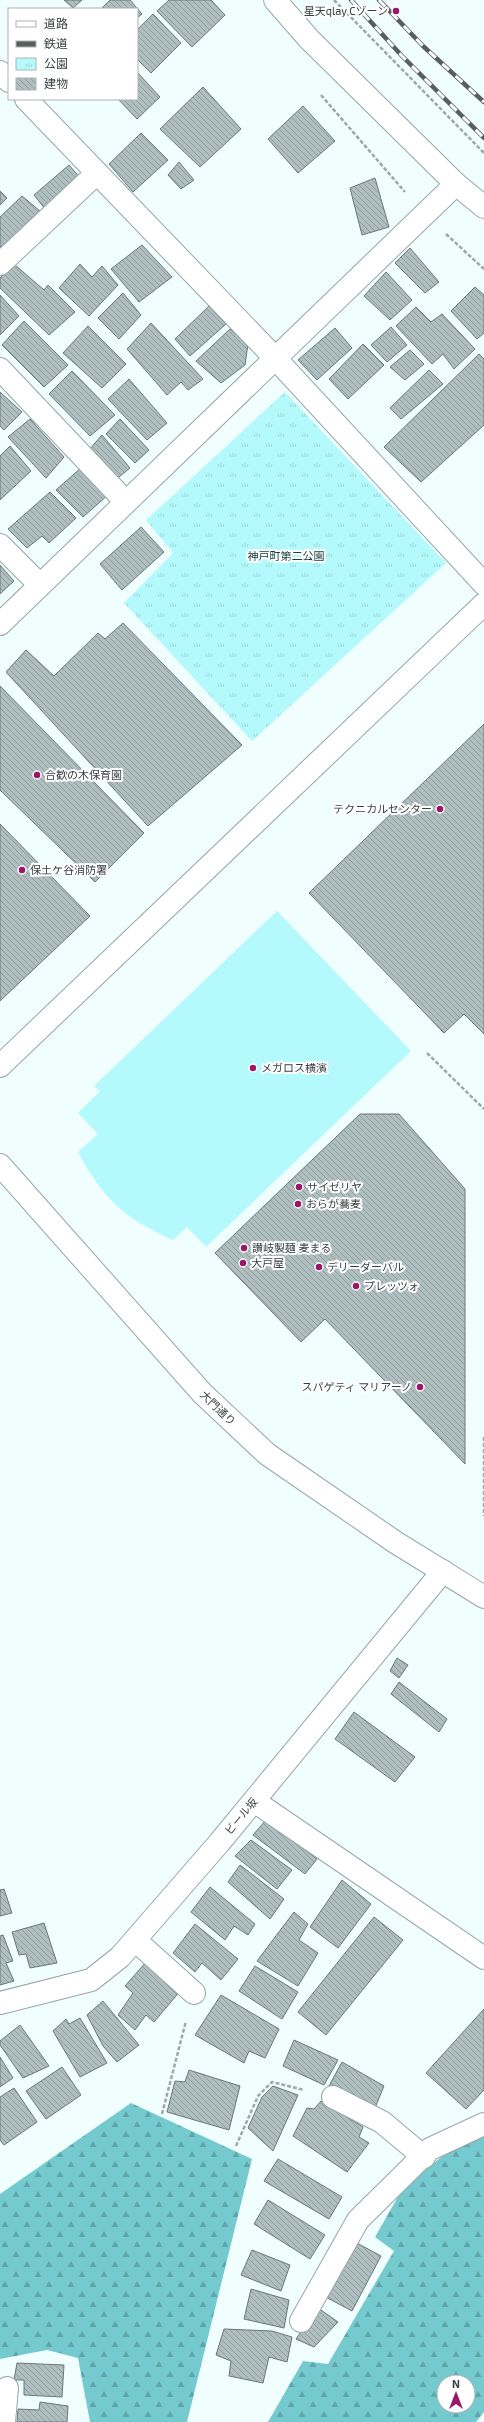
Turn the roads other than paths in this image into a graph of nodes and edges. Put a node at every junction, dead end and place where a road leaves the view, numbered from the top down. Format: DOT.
graph roads {
  1 [pos="275,0"];
  2 [pos="0,72"];
  3 [pos="8,80"];
  4 [pos="27,100"];
  5 [pos="97,173"];
  6 [pos="456,184"];
  7 [pos="484,208"];
  8 [pos="0,264"];
  9 [pos="275,358"];
  10 [pos="0,368"];
  11 [pos="126,502"];
  12 [pos="0,545"];
  13 [pos="484,584"];
  14 [pos="40,585"];
  15 [pos="484,604"];
  16 [pos="0,624"];
  17 [pos="0,1066"];
  18 [pos="0,1165"];
  19 [pos="442,1571"];
  20 [pos="484,1597"];
  21 [pos="254,1801"];
  22 [pos="135,1940"];
  23 [pos="484,1958"];
  24 [pos="194,1993"];
  25 [pos="0,2003"];
  26 [pos="333,2097"];
  27 [pos="484,2124"];
  28 [pos="424,2157"];
  29 [pos="301,2321"];
  30 [pos="7,2388"];
  31 [pos="4,2422"];
  1 -- 6 [label="street"];
  2 -- 3 [label="street"];
  4 -- 5 [label="street"];
  5 -- 8 [label="street"];
  5 -- 9 [label="street"];
  6 -- 7 [label="street"];
  6 -- 9 [label="street"];
  9 -- 11 [label="street"];
  9 -- 13 [label="street"];
  10 -- 11 [label="street"];
  11 -- 14 [label="street"];
  12 -- 14 [label="street"];
  14 -- 16 [label="street"];
  15 -- 17 [label="street"];
  18 -- 19 [label="street, 大門通り"];
  19 -- 20 [label="street, 大門通り"];
  19 -- 21 [label="street, ビール坂"];
  21 -- 22 [label="street, ビール坂"];
  21 -- 23 [label="street"];
  22 -- 24 [label="street"];
  22 -- 25 [label="street, ビール坂"];
  26 -- 28 [label="street"];
  27 -- 28 [label="street"];
  28 -- 29 [label="street"];
  30 -- 31 [label="street"];
}
